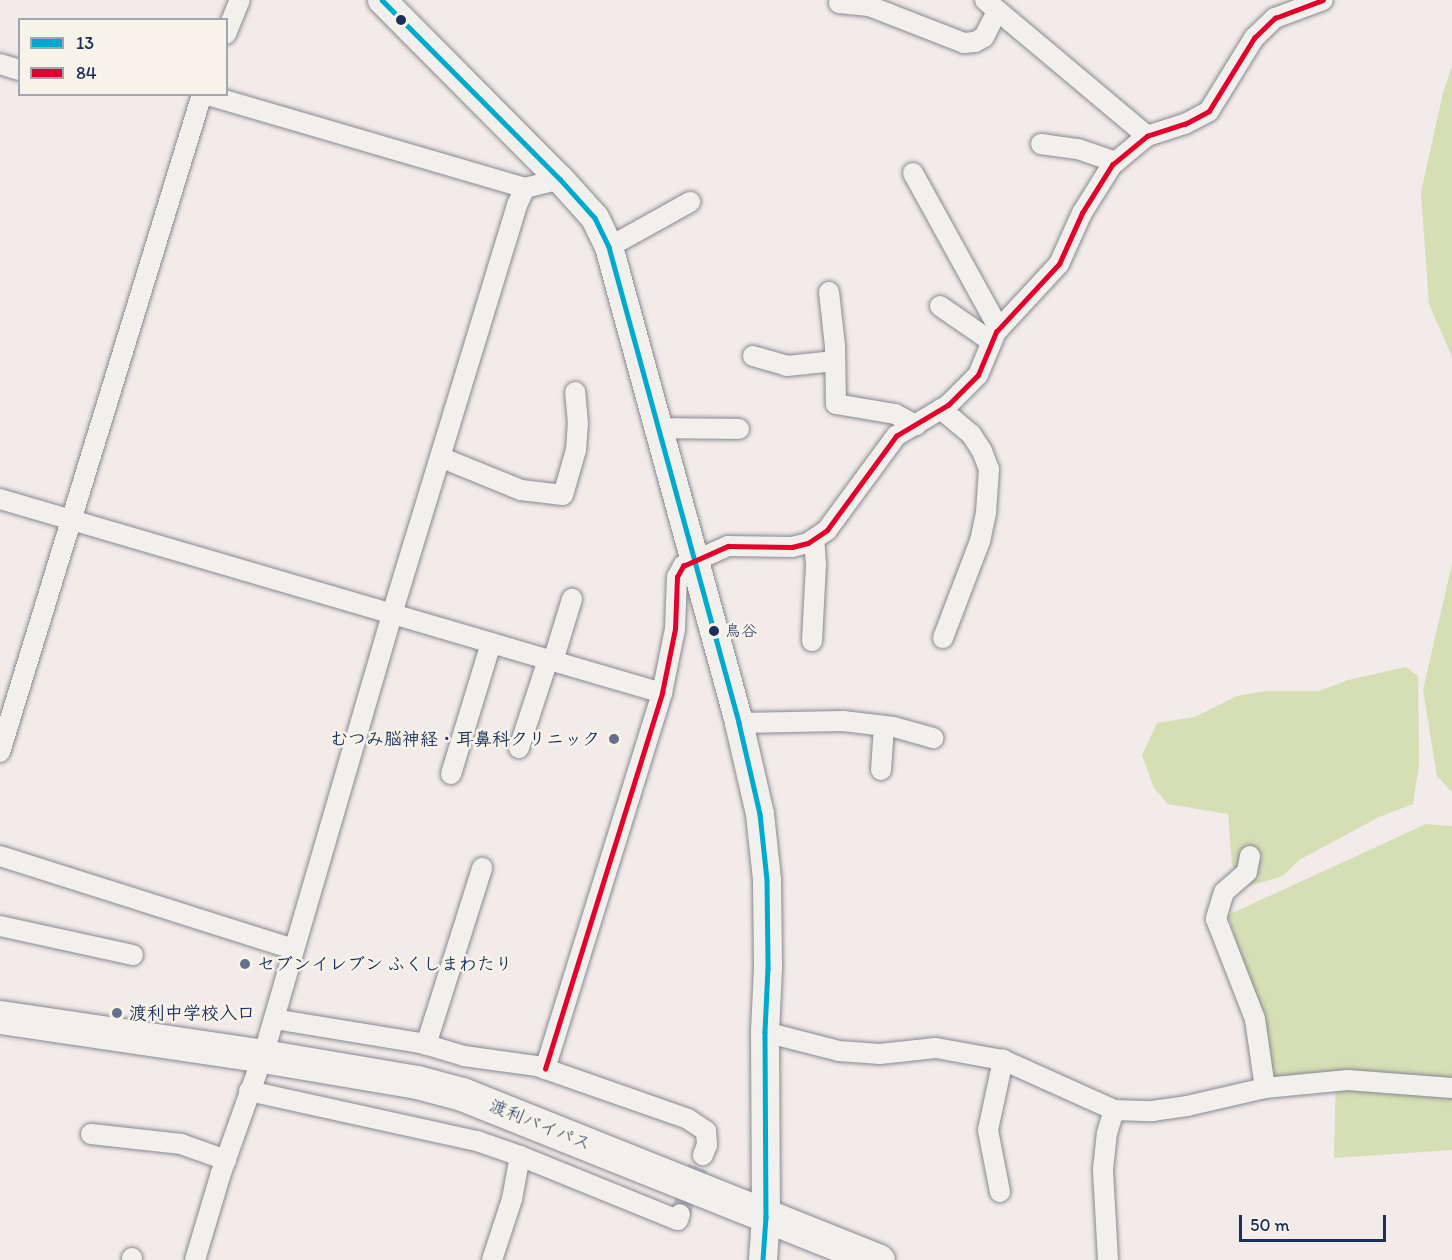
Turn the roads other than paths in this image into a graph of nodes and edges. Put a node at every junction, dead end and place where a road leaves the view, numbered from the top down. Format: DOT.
graph roads {
  1 [pos="240,0"];
  2 [pos="382,0"];
  3 [pos="1323,0"];
  4 [pos="839,3"];
  5 [pos="991,6"];
  6 [pos="228,29"];
  7 [pos="0,64"];
  8 [pos="18,69"];
  9 [pos="202,96"];
  10 [pos="210,96"];
  11 [pos="1147,136"];
  12 [pos="1041,144"];
  13 [pos="1116,162"];
  14 [pos="913,173"];
  15 [pos="560,179"];
  16 [pos="525,188"];
  17 [pos="690,202"];
  18 [pos="609,247"];
  19 [pos="829,292"];
  20 [pos="940,306"];
  21 [pos="996,336"];
  22 [pos="753,356"];
  23 [pos="835,362"];
  24 [pos="576,392"];
  25 [pos="941,409"];
  26 [pos="916,425"];
  27 [pos="658,428"];
  28 [pos="738,429"];
  29 [pos="440,457"];
  30 [pos="0,499"];
  31 [pos="71,520"];
  32 [pos="814,539"];
  33 [pos="693,560"];
  34 [pos="573,598"];
  35 [pos="392,614"];
  36 [pos="943,638"];
  37 [pos="812,641"];
  38 [pos="491,643"];
  39 [pos="550,661"];
  40 [pos="662,693"];
  41 [pos="739,723"];
  42 [pos="884,726"];
  43 [pos="933,738"];
  44 [pos="519,748"];
  45 [pos="0,752"];
  46 [pos="881,770"];
  47 [pos="451,774"];
  48 [pos="0,856"];
  49 [pos="1250,856"];
  50 [pos="482,868"];
  51 [pos="0,926"];
  52 [pos="294,949"];
  53 [pos="133,955"];
  54 [pos="0,1017"];
  55 [pos="274,1019"];
  56 [pos="0,1032"];
  57 [pos="765,1032"];
  58 [pos="186,1045"];
  59 [pos="426,1045"];
  60 [pos="263,1056"];
  61 [pos="1003,1060"];
  62 [pos="546,1069"];
  63 [pos="1265,1088"];
  64 [pos="1452,1088"];
  65 [pos="249,1091"];
  66 [pos="1114,1110"];
  67 [pos="91,1134"];
  68 [pos="704,1155"];
  69 [pos="520,1156"];
  70 [pos="226,1160"];
  71 [pos="1000,1192"];
  72 [pos="680,1214"];
  73 [pos="766,1217"];
  74 [pos="195,1260"];
  75 [pos="492,1260"];
  76 [pos="764,1260"];
  77 [pos="878,1260"];
  78 [pos="1108,1260"];
  1 -- 6 [label="street"];
  2 -- 15 [label="street"];
  3 -- 11 [label="street"];
  4 -- 5 [label="street"];
  5 -- 11 [label="street"];
  7 -- 8 [label="street"];
  9 -- 31 [label="street"];
  10 -- 16 [label="street"];
  11 -- 13 [label="street"];
  12 -- 13 [label="street"];
  13 -- 21 [label="street"];
  14 -- 21 [label="street"];
  15 -- 16 [label="street"];
  15 -- 18 [label="street"];
  16 -- 29 [label="street"];
  17 -- 18 [label="street"];
  18 -- 27 [label="street"];
  19 -- 23 [label="street"];
  20 -- 21 [label="street"];
  21 -- 25 [label="street"];
  22 -- 23 [label="street"];
  23 -- 26 [label="street"];
  24 -- 29 [label="street"];
  25 -- 26 [label="street"];
  25 -- 36 [label="street"];
  26 -- 32 [label="street"];
  27 -- 28 [label="street"];
  27 -- 33 [label="street"];
  29 -- 35 [label="street"];
  30 -- 31 [label="street"];
  31 -- 35 [label="street"];
  31 -- 45 [label="street"];
  32 -- 33 [label="street"];
  32 -- 37 [label="street"];
  33 -- 40 [label="street"];
  33 -- 41 [label="street"];
  34 -- 39 [label="street"];
  35 -- 38 [label="street"];
  35 -- 52 [label="street"];
  38 -- 39 [label="street"];
  38 -- 47 [label="street"];
  39 -- 40 [label="street"];
  39 -- 44 [label="street"];
  40 -- 62 [label="street"];
  41 -- 42 [label="street"];
  41 -- 57 [label="street"];
  42 -- 43 [label="street"];
  42 -- 46 [label="street"];
  48 -- 52 [label="street"];
  49 -- 63 [label="street"];
  50 -- 59 [label="street"];
  51 -- 53 [label="street"];
  52 -- 55 [label="street"];
  54 -- 58 [label="highway, 渡利バイパス"];
  55 -- 59 [label="street"];
  55 -- 60 [label="street"];
  56 -- 58 [label="highway, 渡利バイパス"];
  57 -- 61 [label="street"];
  57 -- 73 [label="street"];
  58 -- 60 [label="highway, 渡利バイパス"];
  59 -- 62 [label="street"];
  60 -- 65 [label="street"];
  60 -- 73 [label="highway, 渡利バイパス"];
  61 -- 66 [label="street"];
  61 -- 71 [label="street"];
  62 -- 68 [label="street"];
  63 -- 64 [label="street"];
  63 -- 66 [label="street"];
  65 -- 69 [label="street"];
  65 -- 70 [label="street"];
  66 -- 78 [label="street"];
  67 -- 70 [label="street"];
  69 -- 72 [label="street"];
  69 -- 75 [label="street"];
  70 -- 74 [label="street"];
  73 -- 76 [label="street"];
  73 -- 77 [label="highway, 渡利バイパス"];
}
